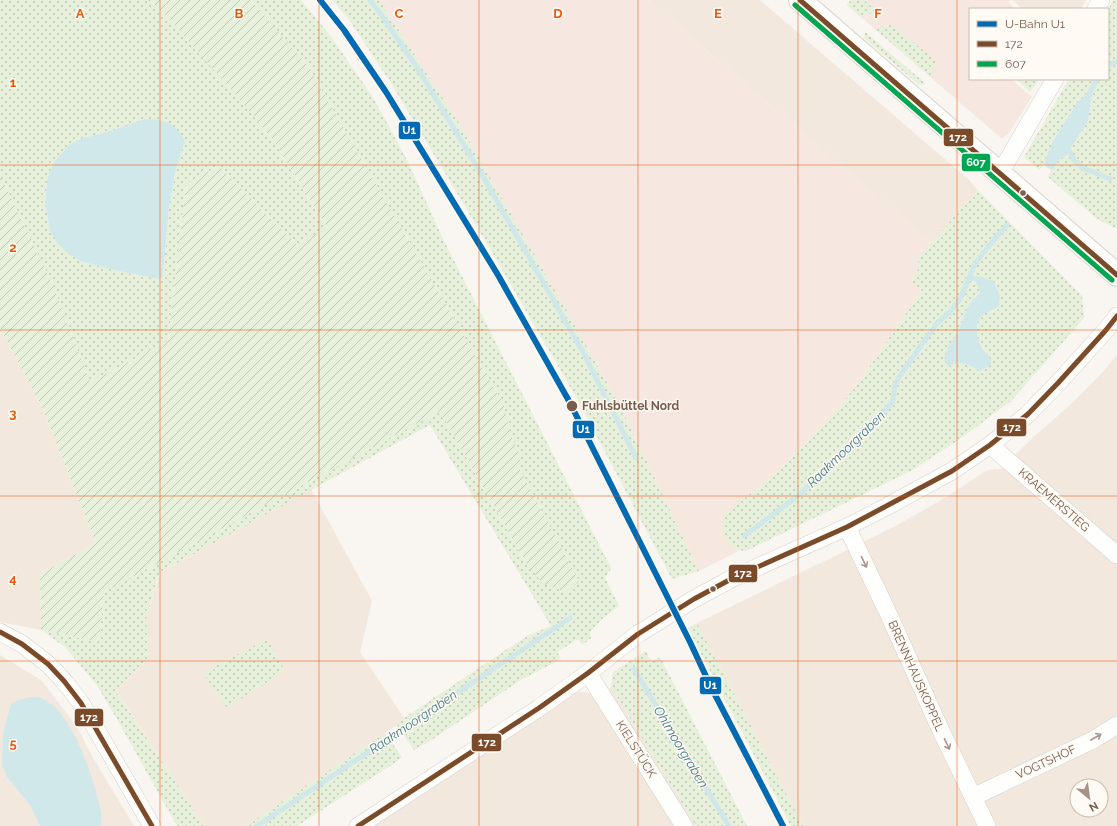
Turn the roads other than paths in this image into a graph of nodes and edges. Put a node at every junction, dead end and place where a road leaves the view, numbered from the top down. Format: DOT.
graph roads {
  1 [pos="800,0"];
  2 [pos="1054,80"];
  3 [pos="1000,173"];
  4 [pos="1117,275"];
  5 [pos="1117,316"];
  6 [pos="990,445"];
  7 [pos="847,526"];
  8 [pos="1117,555"];
  9 [pos="0,632"];
  10 [pos="588,673"];
  11 [pos="1117,725"];
  12 [pos="973,797"];
  13 [pos="152,826"];
  14 [pos="358,826"];
  15 [pos="684,826"];
  16 [pos="987,826"];
  1 -- 3 [label="main road"];
  2 -- 3 [label="street"];
  3 -- 4 [label="main road"];
  5 -- 6 [label="street"];
  6 -- 7 [label="street"];
  6 -- 8 [label="street, KRAEMERSTIEG"];
  7 -- 10 [label="street"];
  7 -- 12 [label="street, BRENNHAUSKOPPEL, one-way"];
  9 -- 13 [label="street"];
  10 -- 14 [label="street"];
  10 -- 15 [label="street, KIELSTÜCK"];
  12 -- 11 [label="street, VOGTSHOF, one-way"];
  12 -- 16 [label="street, BRENNHAUSKOPPEL"];
}
